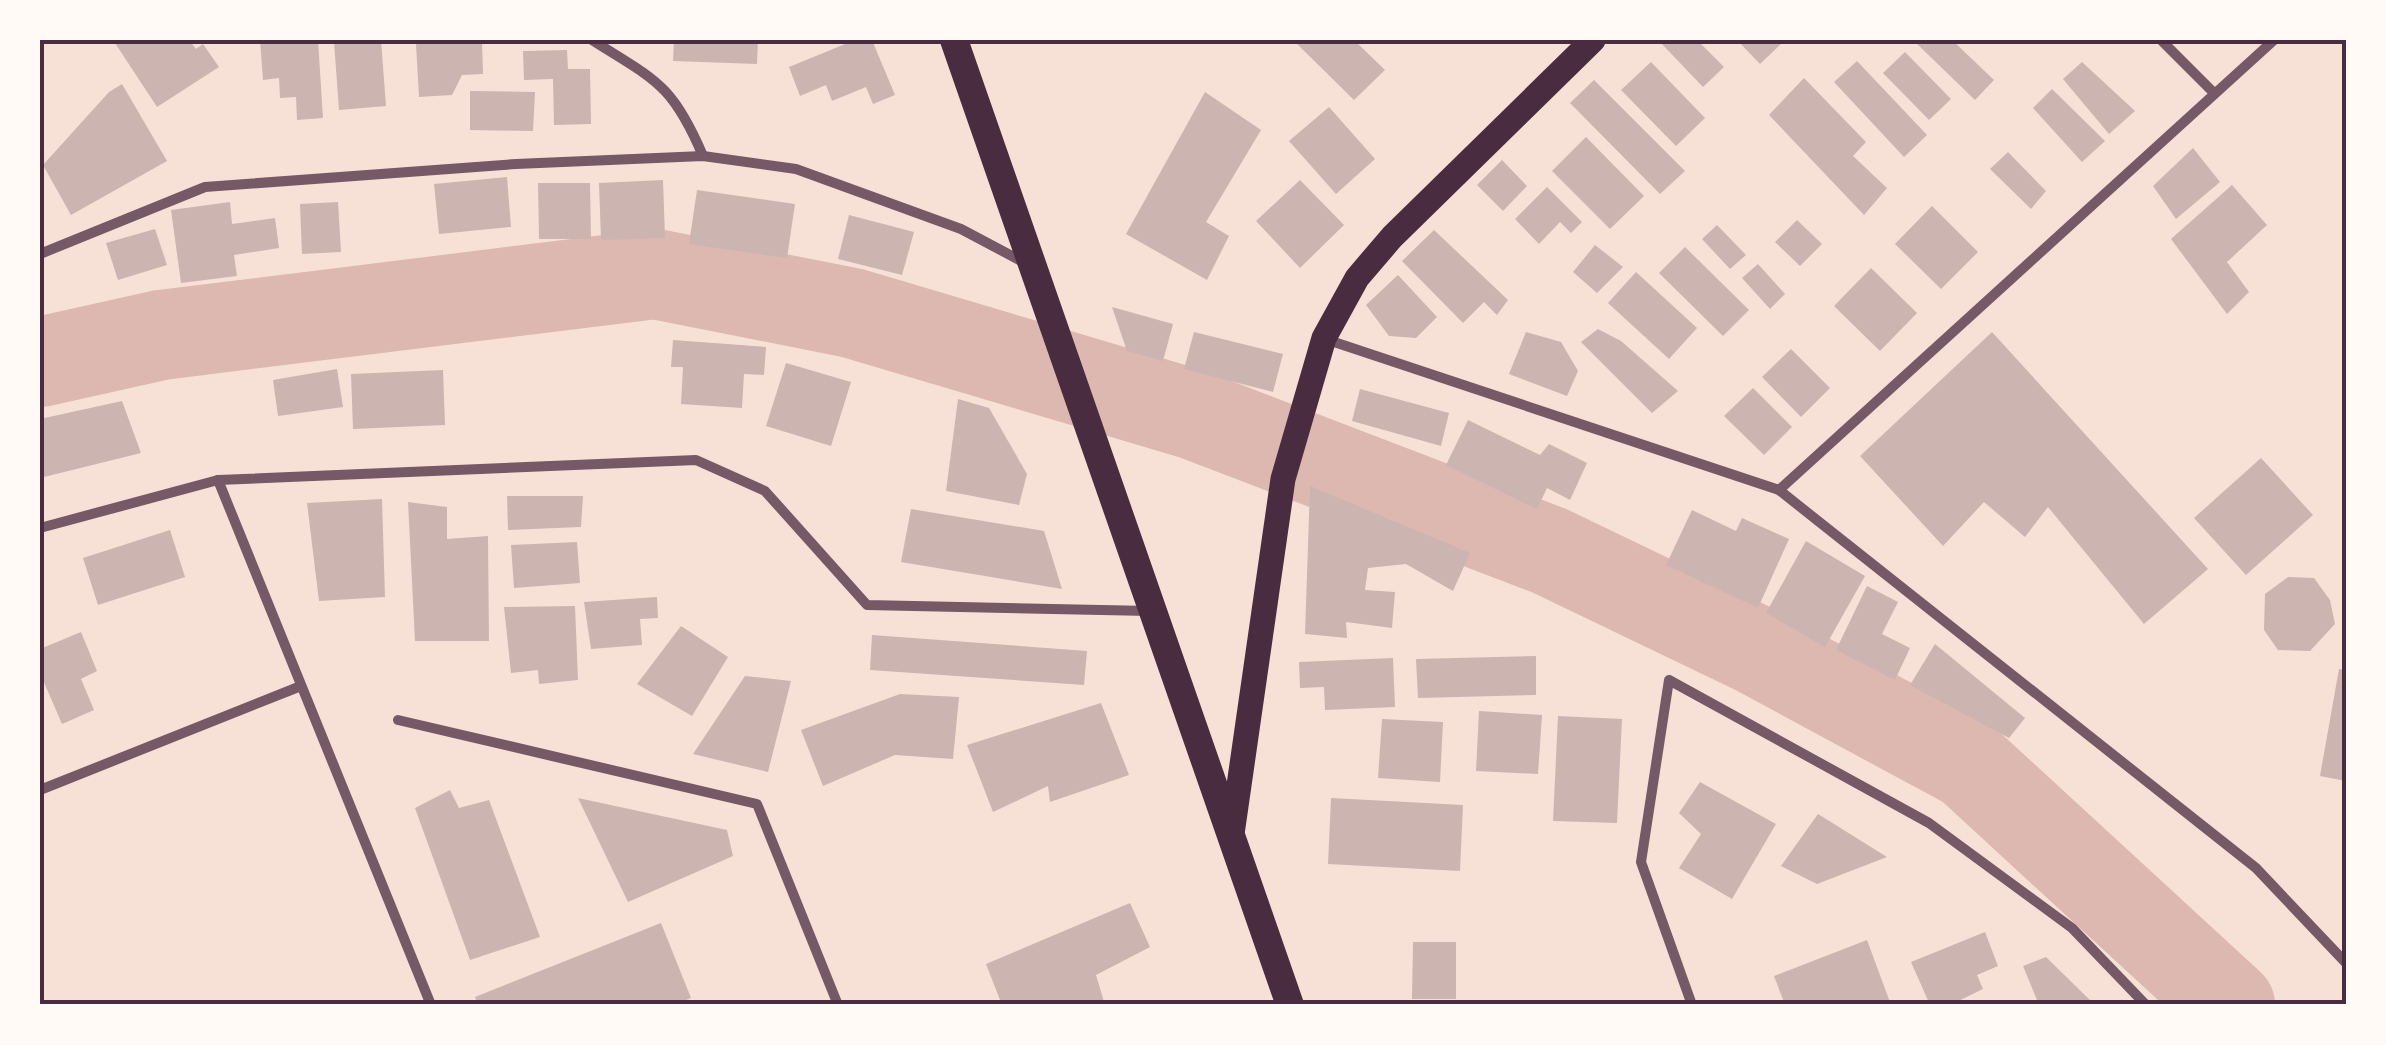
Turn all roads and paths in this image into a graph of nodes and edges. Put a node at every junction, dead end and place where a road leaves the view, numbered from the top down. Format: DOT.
graph roads {
  1 [pos="592,40"];
  2 [pos="954,40"];
  3 [pos="1593,40"];
  4 [pos="2161,40"];
  5 [pos="2274,40"];
  6 [pos="2213,92"];
  7 [pos="703,156"];
  8 [pos="40,254"];
  9 [pos="1031,266"];
  10 [pos="1324,338"];
  11 [pos="218,480"];
  12 [pos="1779,490"];
  13 [pos="40,528"];
  14 [pos="1154,611"];
  15 [pos="301,686"];
  16 [pos="398,720"];
  17 [pos="40,790"];
  18 [pos="1232,834"];
  19 [pos="2346,963"];
  20 [pos="431,1005"];
  21 [pos="838,1005"];
  22 [pos="1290,1005"];
  23 [pos="1692,1005"];
  24 [pos="2146,1005"];
  1 -- 7 [label="street"];
  2 -- 9 [label="highway"];
  3 -- 10 [label="main road"];
  4 -- 6 [label="street"];
  5 -- 6 [label="street"];
  6 -- 12 [label="street"];
  7 -- 8 [label="street"];
  7 -- 9 [label="street"];
  9 -- 14 [label="highway"];
  10 -- 12 [label="street"];
  10 -- 18 [label="main road"];
  11 -- 13 [label="street"];
  11 -- 14 [label="street"];
  11 -- 15 [label="street"];
  12 -- 19 [label="street"];
  14 -- 18 [label="highway"];
  15 -- 17 [label="street"];
  15 -- 20 [label="street"];
  16 -- 21 [label="street"];
  18 -- 22 [label="highway"];
  23 -- 24 [label="street"];
}
